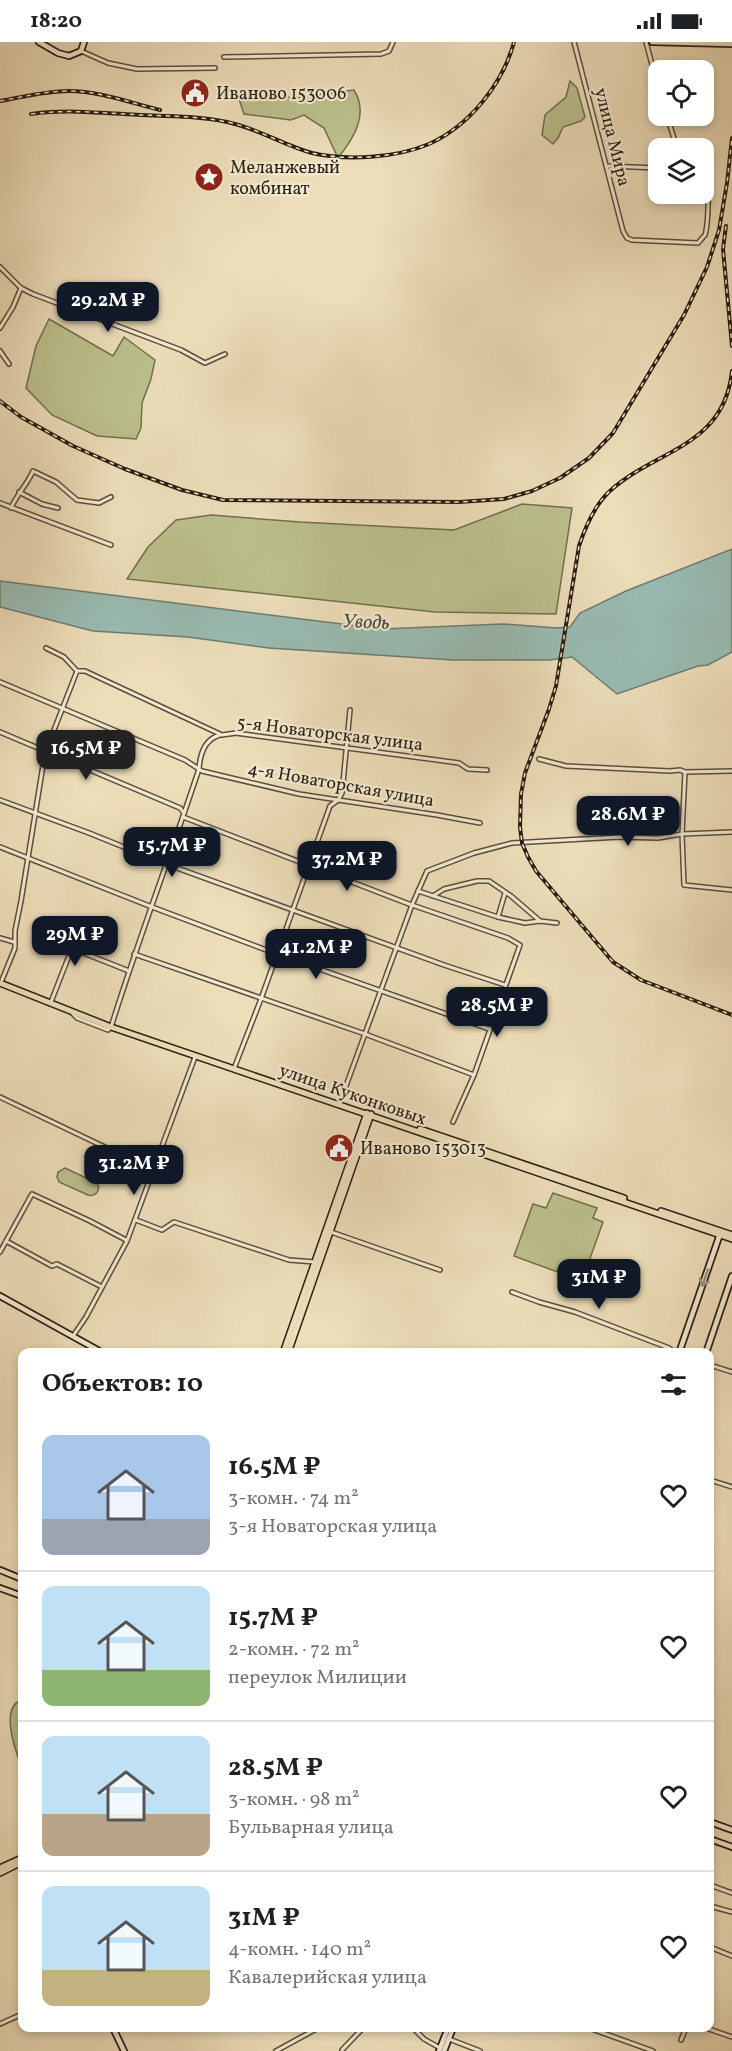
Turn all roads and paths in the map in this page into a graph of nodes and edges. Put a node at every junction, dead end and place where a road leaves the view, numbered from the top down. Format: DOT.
graph roads {
  1 [pos="39,42"];
  2 [pos="84,42"];
  3 [pos="393,42"];
  4 [pos="574,42"];
  5 [pos="646,42"];
  6 [pos="652,42"];
  7 [pos="732,44"];
  8 [pos="81,51"];
  9 [pos="224,57"];
  10 [pos="651,60"];
  11 [pos="215,68"];
  12 [pos="607,166"];
  13 [pos="648,168"];
  14 [pos="707,204"];
  15 [pos="0,267"];
  16 [pos="21,288"];
  17 [pos="0,328"];
  18 [pos="0,351"];
  19 [pos="225,354"];
  20 [pos="9,364"];
  21 [pos="19,492"];
  22 [pos="111,497"];
  23 [pos="0,503"];
  24 [pos="11,508"];
  25 [pos="57,508"];
  26 [pos="111,545"];
  27 [pos="46,648"];
  28 [pos="77,671"];
  29 [pos="0,682"];
  30 [pos="61,709"];
  31 [pos="350,710"];
  32 [pos="0,732"];
  33 [pos="222,735"];
  34 [pos="346,747"];
  35 [pos="45,753"];
  36 [pos="539,759"];
  37 [pos="199,769"];
  38 [pos="487,770"];
  39 [pos="732,771"];
  40 [pos="685,772"];
  41 [pos="0,800"];
  42 [pos="338,800"];
  43 [pos="35,814"];
  44 [pos="184,815"];
  45 [pos="480,824"];
  46 [pos="732,832"];
  47 [pos="682,834"];
  48 [pos="0,847"];
  49 [pos="28,857"];
  50 [pos="166,864"];
  51 [pos="309,866"];
  52 [pos="732,890"];
  53 [pos="418,891"];
  54 [pos="505,892"];
  55 [pos="433,896"];
  56 [pos="412,905"];
  57 [pos="152,907"];
  58 [pos="293,910"];
  59 [pos="498,917"];
  60 [pos="540,921"];
  61 [pos="557,923"];
  62 [pos="81,925"];
  63 [pos="0,938"];
  64 [pos="14,942"];
  65 [pos="397,947"];
  66 [pos="71,948"];
  67 [pos="134,954"];
  68 [pos="277,954"];
  69 [pos="129,971"];
  70 [pos="1,981"];
  71 [pos="505,985"];
  72 [pos="381,991"];
  73 [pos="261,999"];
  74 [pos="51,1002"];
  75 [pos="112,1025"];
  76 [pos="489,1029"];
  77 [pos="365,1034"];
  78 [pos="196,1054"];
  79 [pos="235,1066"];
  80 [pos="474,1075"];
  81 [pos="0,1097"];
  82 [pos="340,1103"];
  83 [pos="369,1113"];
  84 [pos="453,1122"];
  85 [pos="494,1156"];
  86 [pos="154,1170"];
  87 [pos="136,1220"];
  88 [pos="328,1232"];
  89 [pos="729,1236"];
  90 [pos="6,1241"];
  91 [pos="127,1241"];
  92 [pos="0,1252"];
  93 [pos="317,1263"];
  94 [pos="440,1270"];
  95 [pos="732,1276"];
  96 [pos="102,1287"];
  97 [pos="512,1292"];
  98 [pos="0,1296"];
  99 [pos="73,1336"];
  100 [pos="94,1348"];
  101 [pos="285,1348"];
  102 [pos="290,1348"];
  103 [pos="669,1348"];
  104 [pos="679,1348"];
  105 [pos="708,1348"];
  106 [pos="714,1366"];
  107 [pos="732,1372"];
  108 [pos="714,1481"];
  109 [pos="732,1487"];
  110 [pos="0,1570"];
  111 [pos="18,1577"];
  112 [pos="0,1587"];
  113 [pos="18,1594"];
  114 [pos="714,1823"];
  115 [pos="732,1830"];
  116 [pos="714,1840"];
  117 [pos="732,1847"];
  118 [pos="18,1860"];
  119 [pos="18,1864"];
  120 [pos="0,1868"];
  121 [pos="0,1873"];
  122 [pos="714,1886"];
  123 [pos="732,1893"];
  124 [pos="714,1907"];
  125 [pos="732,1912"];
  126 [pos="714,1949"];
  127 [pos="732,1956"];
  128 [pos="18,2016"];
  129 [pos="0,2024"];
  130 [pos="714,2031"];
  131 [pos="115,2032"];
  132 [pos="311,2032"];
  133 [pos="359,2032"];
  134 [pos="417,2032"];
  135 [pos="448,2032"];
  136 [pos="451,2032"];
  137 [pos="600,2032"];
  138 [pos="684,2032"];
  139 [pos="732,2037"];
  140 [pos="447,2038"];
  141 [pos="681,2040"];
  142 [pos="342,2050"];
  143 [pos="441,2050"];
  144 [pos="124,2051"];
  145 [pos="276,2051"];
  146 [pos="480,2051"];
  147 [pos="653,2051"];
  1 -- 8 [label="main road"];
  2 -- 8 [label="main road"];
  3 -- 9 [label="street"];
  4 -- 12 [label="street, улица Мира"];
  5 -- 10 [label="street"];
  6 -- 7 [label="main road"];
  8 -- 11 [label="street"];
  12 -- 13 [label="street"];
  12 -- 14 [label="street, улица Мира"];
  15 -- 16 [label="street"];
  16 -- 17 [label="street"];
  16 -- 19 [label="street"];
  18 -- 20 [label="street"];
  21 -- 22 [label="street"];
  21 -- 24 [label="street"];
  21 -- 25 [label="street"];
  23 -- 24 [label="street"];
  24 -- 26 [label="street"];
  27 -- 28 [label="street, 5-я Новаторская улица"];
  28 -- 30 [label="street"];
  28 -- 33 [label="street, 5-я Новаторская улица"];
  29 -- 30 [label="street, 4-я Новаторская улица"];
  30 -- 35 [label="street"];
  30 -- 37 [label="street, 4-я Новаторская улица"];
  31 -- 34 [label="street"];
  32 -- 35 [label="street"];
  33 -- 34 [label="street, 5-я Новаторская улица"];
  33 -- 37 [label="street"];
  34 -- 38 [label="street, 5-я Новаторская улица"];
  34 -- 42 [label="street"];
  35 -- 43 [label="street"];
  35 -- 44 [label="street"];
  36 -- 40 [label="street"];
  37 -- 42 [label="street, 4-я Новаторская улица"];
  37 -- 44 [label="street"];
  39 -- 40 [label="street"];
  40 -- 47 [label="street"];
  41 -- 43 [label="street"];
  42 -- 45 [label="street, 4-я Новаторская улица"];
  42 -- 51 [label="street"];
  43 -- 49 [label="street"];
  43 -- 50 [label="street"];
  44 -- 50 [label="street"];
  44 -- 51 [label="street"];
  46 -- 47 [label="street"];
  47 -- 52 [label="street"];
  47 -- 53 [label="street"];
  48 -- 49 [label="street"];
  49 -- 57 [label="street"];
  49 -- 64 [label="street"];
  50 -- 57 [label="street"];
  50 -- 58 [label="street"];
  51 -- 56 [label="street"];
  51 -- 58 [label="street"];
  53 -- 55 [label="street"];
  53 -- 56 [label="street"];
  54 -- 55 [label="street"];
  54 -- 59 [label="street"];
  54 -- 60 [label="street"];
  55 -- 59 [label="street"];
  56 -- 65 [label="street"];
  56 -- 71 [label="street"];
  57 -- 67 [label="street"];
  57 -- 68 [label="street"];
  58 -- 65 [label="street"];
  58 -- 68 [label="street"];
  59 -- 60 [label="street"];
  60 -- 61 [label="street"];
  62 -- 66 [label="street"];
  63 -- 64 [label="street"];
  64 -- 70 [label="street"];
  65 -- 71 [label="street"];
  65 -- 72 [label="street"];
  66 -- 69 [label="street"];
  66 -- 74 [label="street"];
  67 -- 69 [label="street"];
  67 -- 73 [label="street"];
  68 -- 72 [label="street"];
  68 -- 73 [label="street"];
  69 -- 75 [label="street"];
  70 -- 74 [label="main road, улица Куконковых"];
  70 -- 75 [label="main road, улица Куконковых"];
  71 -- 76 [label="street"];
  72 -- 76 [label="street"];
  72 -- 77 [label="street"];
  73 -- 77 [label="street"];
  73 -- 79 [label="street"];
  74 -- 75 [label="main road, улица Куконковых"];
  75 -- 78 [label="main road, улица Куконковых"];
  76 -- 80 [label="street"];
  77 -- 80 [label="street"];
  77 -- 82 [label="street"];
  78 -- 79 [label="main road, улица Куконковых"];
  78 -- 82 [label="main road, улица Куконковых"];
  78 -- 86 [label="street"];
  79 -- 82 [label="main road, улица Куконковых"];
  80 -- 84 [label="street"];
  81 -- 86 [label="street"];
  82 -- 83 [label="main road, улица Куконковых"];
  83 -- 85 [label="main road, улица Куконковых"];
  83 -- 88 [label="main road"];
  85 -- 89 [label="main road, улица Куконковых"];
  85 -- 89 [label="main road, улица Куконковых"];
  86 -- 87 [label="street"];
  87 -- 91 [label="street"];
  87 -- 93 [label="street"];
  88 -- 93 [label="main road"];
  88 -- 94 [label="street"];
  89 -- 104 [label="main road, one-way"];
  90 -- 91 [label="street"];
  90 -- 92 [label="street"];
  90 -- 96 [label="street"];
  91 -- 96 [label="street"];
  93 -- 101 [label="main road"];
  93 -- 102 [label="main road"];
  95 -- 105 [label="main road"];
  96 -- 99 [label="street"];
  97 -- 103 [label="street"];
  98 -- 99 [label="main road"];
  99 -- 100 [label="main road"];
  106 -- 107 [label="street"];
  108 -- 109 [label="street"];
  110 -- 111 [label="main road"];
  112 -- 113 [label="main road"];
  114 -- 115 [label="main road"];
  116 -- 117 [label="main road"];
  118 -- 120 [label="main road"];
  119 -- 121 [label="main road"];
  122 -- 123 [label="street"];
  124 -- 125 [label="street"];
  126 -- 127 [label="street"];
  128 -- 129 [label="street"];
  130 -- 139 [label="street"];
  131 -- 144 [label="main road"];
  132 -- 145 [label="street"];
  133 -- 142 [label="street"];
  134 -- 143 [label="street"];
  135 -- 140 [label="main road"];
  136 -- 140 [label="main road"];
  137 -- 147 [label="street"];
  138 -- 141 [label="street"];
  140 -- 143 [label="main road"];
  140 -- 146 [label="street"];
}
